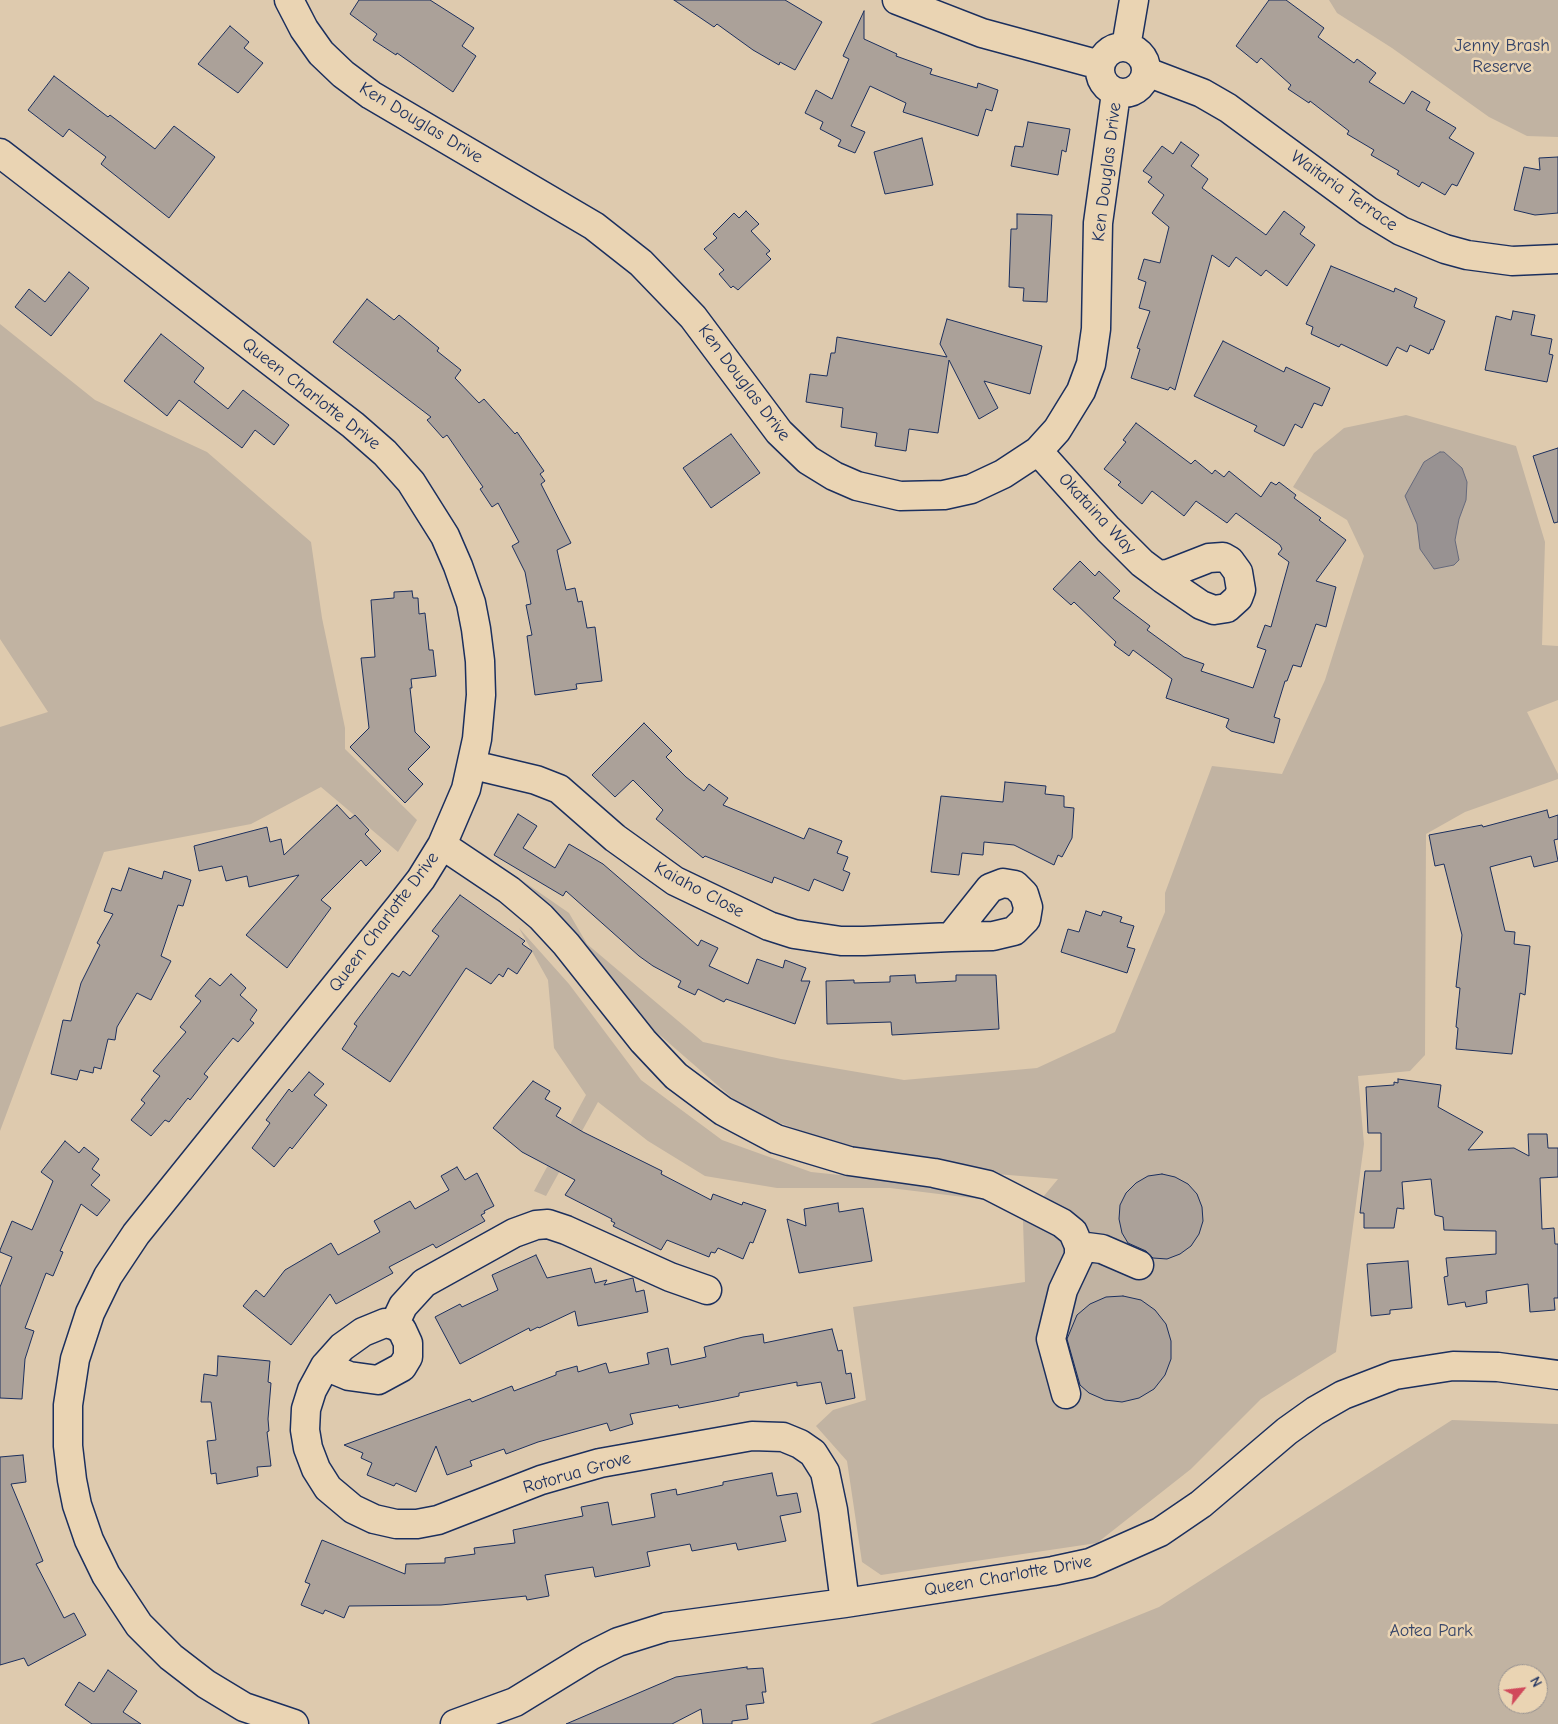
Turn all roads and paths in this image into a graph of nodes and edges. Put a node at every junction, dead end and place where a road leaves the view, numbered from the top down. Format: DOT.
graph roads {
  1 [pos="288,0"];
  2 [pos="897,0"];
  3 [pos="1134,0"];
  4 [pos="1126,47"];
  5 [pos="1100,65"];
  6 [pos="1147,72"];
  7 [pos="1116,93"];
  8 [pos="1,155"];
  9 [pos="1558,259"];
  10 [pos="1038,451"];
  11 [pos="1158,575"];
  12 [pos="473,765"];
  13 [pos="442,845"];
  14 [pos="951,937"];
  15 [pos="1079,1246"];
  16 [pos="1139,1264"];
  17 [pos="707,1290"];
  18 [pos="394,1325"];
  19 [pos="325,1366"];
  20 [pos="1558,1375"];
  21 [pos="1066,1394"];
  22 [pos="845,1603"];
  23 [pos="294,1724"];
  24 [pos="455,1724"];
  1 -- 10 [label="street, Ken Douglas Drive"];
  2 -- 5 [label="street"];
  3 -- 4 [label="street"];
  4 -- 5 [label="street"];
  4 -- 6 [label="street"];
  5 -- 7 [label="street"];
  6 -- 7 [label="street"];
  6 -- 9 [label="street, Waitaria Terrace"];
  7 -- 10 [label="street, Ken Douglas Drive"];
  8 -- 12 [label="street, Queen Charlotte Drive"];
  10 -- 11 [label="street, Okataina Way"];
  12 -- 13 [label="street, Queen Charlotte Drive"];
  12 -- 14 [label="street, Kaiaho Close"];
  13 -- 15 [label="street"];
  13 -- 23 [label="street, Queen Charlotte Drive"];
  15 -- 16 [label="street"];
  15 -- 21 [label="street"];
  17 -- 18 [label="street"];
  18 -- 19 [label="street, Rotorua Grove"];
  18 -- 19 [label="street"];
  19 -- 22 [label="street, Rotorua Grove"];
  20 -- 22 [label="street, Queen Charlotte Drive"];
  22 -- 24 [label="street, Queen Charlotte Drive"];
}
